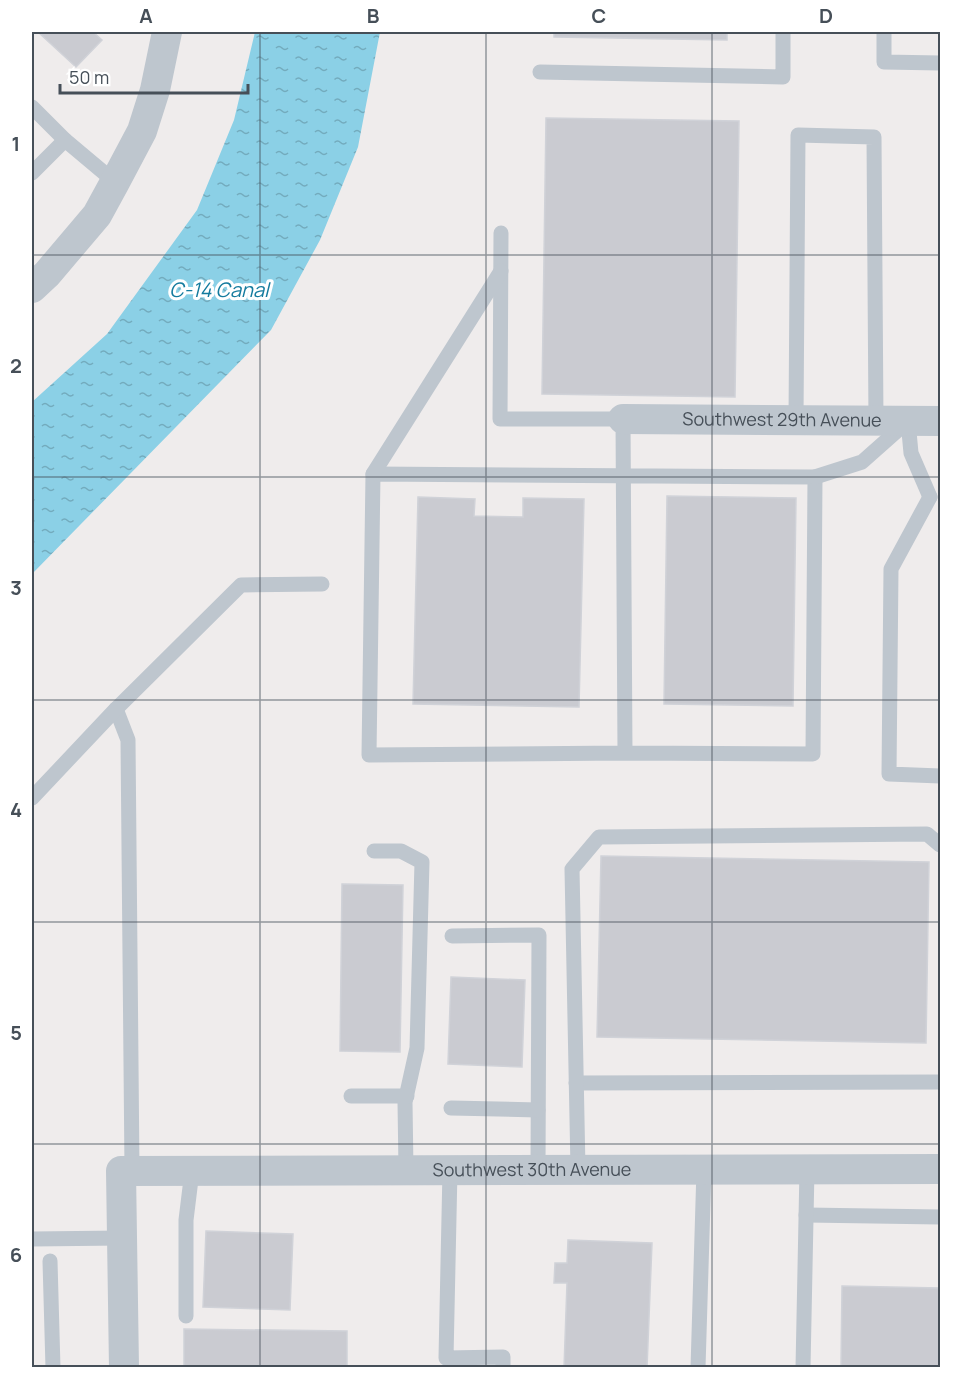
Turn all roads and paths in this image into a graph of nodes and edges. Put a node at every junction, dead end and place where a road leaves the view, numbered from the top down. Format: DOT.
graph roads {
  1 [pos="167,32"];
  2 [pos="783,32"];
  3 [pos="884,32"];
  4 [pos="940,63"];
  5 [pos="540,72"];
  6 [pos="32,107"];
  7 [pos="64,140"];
  8 [pos="32,173"];
  9 [pos="115,182"];
  10 [pos="501,233"];
  11 [pos="501,271"];
  12 [pos="32,288"];
  13 [pos="623,419"];
  14 [pos="796,420"];
  15 [pos="876,421"];
  16 [pos="908,421"];
  17 [pos="940,421"];
  18 [pos="374,474"];
  19 [pos="623,477"];
  20 [pos="815,477"];
  21 [pos="935,497"];
  22 [pos="322,584"];
  23 [pos="116,709"];
  24 [pos="625,753"];
  25 [pos="940,776"];
  26 [pos="32,798"];
  27 [pos="940,844"];
  28 [pos="374,851"];
  29 [pos="452,936"];
  30 [pos="940,1082"];
  31 [pos="576,1083"];
  32 [pos="351,1096"];
  33 [pos="407,1096"];
  34 [pos="451,1108"];
  35 [pos="538,1110"];
  36 [pos="578,1169"];
  37 [pos="704,1169"];
  38 [pos="807,1169"];
  39 [pos="940,1169"];
  40 [pos="406,1170"];
  41 [pos="450,1170"];
  42 [pos="538,1170"];
  43 [pos="192,1171"];
  44 [pos="126,1172"];
  45 [pos="806,1215"];
  46 [pos="940,1217"];
  47 [pos="122,1238"];
  48 [pos="32,1239"];
  49 [pos="50,1261"];
  50 [pos="186,1316"];
  51 [pos="53,1368"];
  52 [pos="124,1368"];
  53 [pos="503,1368"];
  54 [pos="698,1368"];
  55 [pos="803,1368"];
  1 -- 9 [label="street"];
  2 -- 5 [label="lane"];
  3 -- 4 [label="lane"];
  6 -- 7 [label="lane"];
  7 -- 8 [label="lane"];
  7 -- 9 [label="lane"];
  9 -- 12 [label="street"];
  10 -- 11 [label="lane"];
  11 -- 13 [label="lane"];
  11 -- 18 [label="lane"];
  13 -- 14 [label="street, Southwest 29th Avenue"];
  13 -- 19 [label="lane"];
  14 -- 15 [label="street, Southwest 29th Avenue"];
  14 -- 15 [label="lane"];
  15 -- 16 [label="street, Southwest 29th Avenue"];
  16 -- 17 [label="street, Southwest 29th Avenue"];
  16 -- 20 [label="lane"];
  16 -- 21 [label="lane"];
  18 -- 19 [label="lane"];
  18 -- 24 [label="lane"];
  19 -- 20 [label="lane"];
  19 -- 24 [label="lane"];
  20 -- 24 [label="lane"];
  21 -- 25 [label="lane"];
  22 -- 23 [label="lane"];
  23 -- 26 [label="lane"];
  23 -- 44 [label="lane"];
  27 -- 31 [label="lane"];
  28 -- 33 [label="lane"];
  29 -- 35 [label="lane"];
  30 -- 31 [label="lane"];
  31 -- 36 [label="lane"];
  32 -- 33 [label="lane"];
  33 -- 40 [label="lane"];
  34 -- 35 [label="lane"];
  35 -- 42 [label="lane"];
  36 -- 37 [label="street, Southwest 30th Avenue"];
  36 -- 42 [label="street, Southwest 30th Avenue"];
  37 -- 38 [label="street, Southwest 30th Avenue"];
  37 -- 54 [label="lane"];
  38 -- 39 [label="street, Southwest 30th Avenue"];
  38 -- 45 [label="lane"];
  40 -- 41 [label="street, Southwest 30th Avenue"];
  40 -- 43 [label="street, Southwest 30th Avenue"];
  41 -- 42 [label="street, Southwest 30th Avenue"];
  41 -- 53 [label="lane"];
  43 -- 44 [label="street, Southwest 30th Avenue"];
  43 -- 50 [label="lane"];
  44 -- 47 [label="street"];
  45 -- 46 [label="lane"];
  45 -- 55 [label="lane"];
  47 -- 48 [label="lane"];
  47 -- 52 [label="street"];
  49 -- 51 [label="lane"];
}
